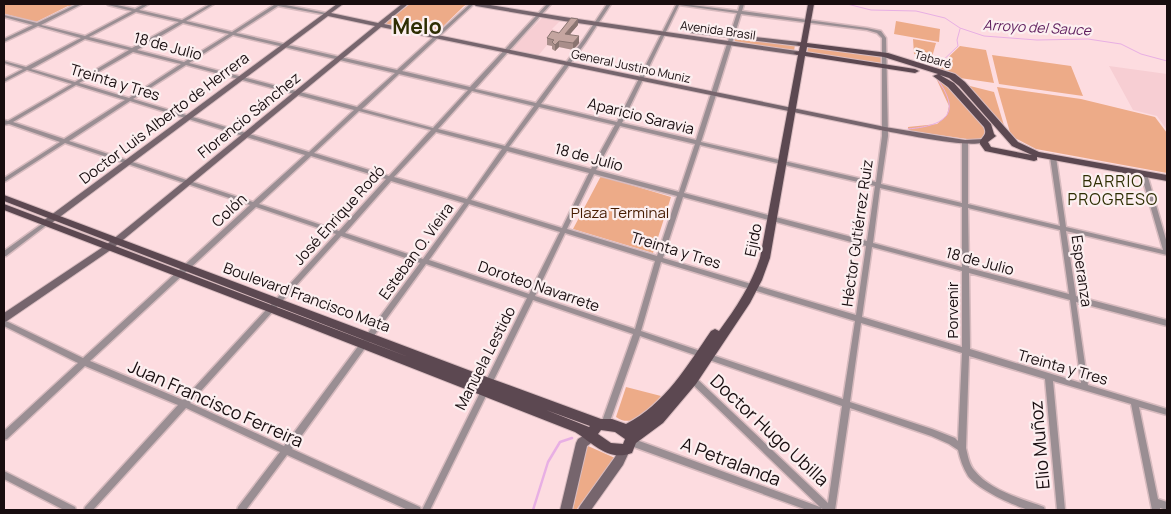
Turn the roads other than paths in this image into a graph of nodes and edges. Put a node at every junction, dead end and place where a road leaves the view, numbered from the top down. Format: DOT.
graph roads {
  1 [pos="80,4"];
  2 [pos="110,4"];
  3 [pos="147,4"];
  4 [pos="212,4"];
  5 [pos="277,4"];
  6 [pos="340,4"];
  7 [pos="406,4"];
  8 [pos="474,4"];
  9 [pos="549,4"];
  10 [pos="609,4"];
  11 [pos="678,4"];
  12 [pos="742,4"];
  13 [pos="807,4"];
  14 [pos="811,4"];
  15 [pos="136,10"];
  16 [pos="739,12"];
  17 [pos="326,14"];
  18 [pos="539,14"];
  19 [pos="4,16"];
  20 [pos="183,21"];
  21 [pos="806,21"];
  22 [pos="597,22"];
  23 [pos="38,24"];
  24 [pos="379,25"];
  25 [pos="666,31"];
  26 [pos="233,33"];
  27 [pos="84,36"];
  28 [pos="436,37"];
  29 [pos="731,40"];
  30 [pos="4,42"];
  31 [pos="286,45"];
  32 [pos="801,49"];
  33 [pos="132,50"];
  34 [pos="506,51"];
  35 [pos="885,55"];
  36 [pos="340,58"];
  37 [pos="4,62"];
  38 [pos="185,64"];
  39 [pos="569,65"];
  40 [pos="886,67"];
  41 [pos="25,69"];
  42 [pos="398,72"];
  43 [pos="928,72"];
  44 [pos="939,75"];
  45 [pos="241,79"];
  46 [pos="642,79"];
  47 [pos="4,80"];
  48 [pos="75,83"];
  49 [pos="470,89"];
  50 [pos="298,93"];
  51 [pos="714,95"];
  52 [pos="128,100"];
  53 [pos="538,104"];
  54 [pos="358,109"];
  55 [pos="790,111"];
  56 [pos="188,118"];
  57 [pos="5,123"];
  58 [pos="620,124"];
  59 [pos="434,129"];
  60 [pos="885,133"];
  61 [pos="246,135"];
  62 [pos="1008,138"];
  63 [pos="63,142"];
  64 [pos="698,143"];
  65 [pos="987,143"];
  66 [pos="965,144"];
  67 [pos="506,148"];
  68 [pos="310,154"];
  69 [pos="1053,159"];
  70 [pos="780,162"];
  71 [pos="128,163"];
  72 [pos="593,171"];
  73 [pos="1145,176"];
  74 [pos="390,178"];
  75 [pos="1167,178"];
  76 [pos="4,180"];
  77 [pos="186,182"];
  78 [pos="1167,183"];
  79 [pos="878,185"];
  80 [pos="681,194"];
  81 [pos="4,198"];
  82 [pos="469,202"];
  83 [pos="253,206"];
  84 [pos="966,206"];
  85 [pos="4,207"];
  86 [pos="770,217"];
  87 [pos="49,220"];
  88 [pos="1064,229"];
  89 [pos="565,231"];
  90 [pos="339,234"];
  91 [pos="112,244"];
  92 [pos="870,244"];
  93 [pos="1167,253"];
  94 [pos="4,254"];
  95 [pos="659,259"];
  96 [pos="424,263"];
  97 [pos="966,270"];
  98 [pos="182,271"];
  99 [pos="751,286"];
  100 [pos="531,297"];
  101 [pos="1073,298"];
  102 [pos="276,305"];
  103 [pos="4,318"];
  104 [pos="859,320"];
  105 [pos="4,323"];
  106 [pos="1167,323"];
  107 [pos="637,334"];
  108 [pos="368,341"];
  109 [pos="966,353"];
  110 [pos="705,355"];
  111 [pos="84,362"];
  112 [pos="690,377"];
  113 [pos="1049,377"];
  114 [pos="486,387"];
  115 [pos="1085,388"];
  116 [pos="1134,402"];
  117 [pos="846,403"];
  118 [pos="186,405"];
  119 [pos="1167,412"];
  120 [pos="603,424"];
  121 [pos="591,435"];
  122 [pos="4,436"];
  123 [pos="628,441"];
  124 [pos="962,448"];
  125 [pos="286,450"];
  126 [pos="4,475"];
  127 [pos="1156,506"];
  128 [pos="1167,506"];
  129 [pos="72,510"];
  130 [pos="88,510"];
  131 [pos="241,510"];
  132 [pos="417,510"];
  133 [pos="426,510"];
  134 [pos="566,510"];
  135 [pos="584,510"];
  136 [pos="818,510"];
  137 [pos="830,510"];
  138 [pos="1041,510"];
  139 [pos="1061,510"];
  1 -- 23 [label="street"];
  2 -- 15 [label="street, Aparicio Saravia"];
  3 -- 15 [label="street"];
  4 -- 20 [label="street"];
  5 -- 17 [label="street, General Justino Muniz"];
  5 -- 26 [label="street"];
  6 -- 17 [label="street, Doctor Luis Alberto de Herrera"];
  7 -- 24 [label="street, Florencio Sánchez"];
  8 -- 18 [label="street, Avenida Brasil"];
  8 -- 28 [label="street, Colón"];
  9 -- 18 [label="street, José Enrique Rodó"];
  10 -- 22 [label="street, Esteban O. Vieira"];
  11 -- 16 [label="street"];
  11 -- 25 [label="street, Manuela Lestido"];
  12 -- 16 [label="street"];
  13 -- 21 [label="main road, Ejido"];
  14 -- 21 [label="main road, Ejido"];
  15 -- 20 [label="street, Aparicio Saravia"];
  15 -- 27 [label="street"];
  16 -- 21 [label="street"];
  16 -- 29 [label="street"];
  17 -- 24 [label="street, General Justino Muniz"];
  17 -- 31 [label="street, Doctor Luis Alberto de Herrera"];
  18 -- 22 [label="street, Avenida Brasil"];
  18 -- 34 [label="street, José Enrique Rodó"];
  19 -- 23 [label="street, 18 de Julio"];
  20 -- 26 [label="street, Aparicio Saravia"];
  20 -- 33 [label="street"];
  21 -- 32 [label="main road, Ejido"];
  21 -- 35 [label="street, Héctor Gutiérrez Ruiz"];
  22 -- 25 [label="street, Avenida Brasil"];
  22 -- 39 [label="street, Esteban O. Vieira"];
  23 -- 27 [label="street, 18 de Julio"];
  23 -- 30 [label="street"];
  24 -- 28 [label="street, General Justino Muniz"];
  24 -- 36 [label="street, Florencio Sánchez"];
  25 -- 29 [label="street, Avenida Brasil"];
  25 -- 46 [label="street, Manuela Lestido"];
  26 -- 31 [label="street, Aparicio Saravia"];
  26 -- 38 [label="street"];
  27 -- 33 [label="street, 18 de Julio"];
  27 -- 41 [label="street"];
  28 -- 34 [label="street, General Justino Muniz"];
  28 -- 42 [label="street, Colón"];
  29 -- 32 [label="street, Avenida Brasil"];
  29 -- 51 [label="street"];
  31 -- 36 [label="street, Aparicio Saravia"];
  31 -- 45 [label="street, Doctor Luis Alberto de Herrera"];
  32 -- 35 [label="main road, Avenida Brasil"];
  32 -- 40 [label="main road, Avenida Brasil"];
  32 -- 55 [label="main road, Ejido"];
  33 -- 38 [label="street, 18 de Julio"];
  33 -- 48 [label="street"];
  34 -- 39 [label="street, General Justino Muniz"];
  34 -- 49 [label="street, José Enrique Rodó"];
  35 -- 40 [label="street, Héctor Gutiérrez Ruiz"];
  35 -- 43 [label="main road, Tabaré"];
  36 -- 42 [label="street, Aparicio Saravia"];
  36 -- 50 [label="street, Florencio Sánchez"];
  37 -- 41 [label="street, Treinta y Tres"];
  38 -- 45 [label="street, 18 de Julio"];
  38 -- 52 [label="street"];
  39 -- 46 [label="street, General Justino Muniz"];
  39 -- 53 [label="street, Esteban O. Vieira"];
  40 -- 43 [label="main road, Tabaré"];
  40 -- 60 [label="street, Héctor Gutiérrez Ruiz"];
  41 -- 47 [label="street"];
  41 -- 48 [label="street, Treinta y Tres"];
  42 -- 49 [label="street, Aparicio Saravia"];
  42 -- 54 [label="street, Colón"];
  43 -- 44 [label="main road, Tabaré"];
  44 -- 62 [label="main road, Tabaré"];
  44 -- 65 [label="main road, Tabaré"];
  45 -- 50 [label="street, 18 de Julio"];
  45 -- 56 [label="street, Doctor Luis Alberto de Herrera"];
  46 -- 51 [label="street, General Justino Muniz"];
  46 -- 58 [label="street, Manuela Lestido"];
  48 -- 52 [label="street, Treinta y Tres"];
  48 -- 57 [label="street"];
  49 -- 53 [label="street, Aparicio Saravia"];
  49 -- 59 [label="street, José Enrique Rodó"];
  50 -- 54 [label="street, 18 de Julio"];
  50 -- 61 [label="street, Florencio Sánchez"];
  51 -- 55 [label="street, General Justino Muniz"];
  51 -- 64 [label="street"];
  52 -- 56 [label="street, Treinta y Tres"];
  52 -- 63 [label="street"];
  53 -- 58 [label="street, Aparicio Saravia"];
  53 -- 67 [label="street, Esteban O. Vieira"];
  54 -- 59 [label="street, 18 de Julio"];
  54 -- 68 [label="street, Colón"];
  55 -- 60 [label="street, General Justino Muniz"];
  55 -- 70 [label="main road, Ejido"];
  56 -- 61 [label="street, Treinta y Tres"];
  56 -- 71 [label="street, Doctor Luis Alberto de Herrera"];
  57 -- 63 [label="street, Doroteo Navarrete"];
  58 -- 64 [label="street, Aparicio Saravia"];
  58 -- 72 [label="street, Manuela Lestido"];
  59 -- 67 [label="street, 18 de Julio"];
  59 -- 74 [label="street, José Enrique Rodó"];
  60 -- 66 [label="street, General Justino Muniz"];
  60 -- 79 [label="street, Héctor Gutiérrez Ruiz"];
  61 -- 68 [label="street, Treinta y Tres"];
  61 -- 77 [label="street, Florencio Sánchez"];
  62 -- 65 [label="main road"];
  62 -- 69 [label="main road"];
  63 -- 71 [label="street, Doroteo Navarrete"];
  63 -- 76 [label="street"];
  64 -- 70 [label="street, Aparicio Saravia"];
  64 -- 80 [label="street"];
  65 -- 66 [label="street, General Justino Muniz"];
  65 -- 69 [label="main road"];
  66 -- 84 [label="street, Porvenir"];
  67 -- 72 [label="street, 18 de Julio"];
  67 -- 82 [label="street, Esteban O. Vieira"];
  68 -- 74 [label="street, Treinta y Tres"];
  68 -- 83 [label="street, Colón"];
  69 -- 73 [label="main road"];
  69 -- 88 [label="street, Esperanza"];
  70 -- 79 [label="street, Aparicio Saravia"];
  70 -- 86 [label="main road, Ejido"];
  71 -- 77 [label="street, Doroteo Navarrete"];
  71 -- 87 [label="street, Doctor Luis Alberto de Herrera"];
  72 -- 80 [label="street, 18 de Julio"];
  72 -- 89 [label="street, Manuela Lestido"];
  73 -- 75 [label="main road"];
  73 -- 78 [label="main road"];
  73 -- 93 [label="street"];
  74 -- 82 [label="street, Treinta y Tres"];
  74 -- 90 [label="street, José Enrique Rodó"];
  77 -- 83 [label="street, Doroteo Navarrete"];
  77 -- 91 [label="street, Florencio Sánchez"];
  79 -- 84 [label="street, Aparicio Saravia"];
  79 -- 92 [label="street, Héctor Gutiérrez Ruiz"];
  80 -- 86 [label="street, 18 de Julio"];
  80 -- 95 [label="street"];
  81 -- 87 [label="main road, Boulevard Francisco Mata"];
  82 -- 89 [label="street, Treinta y Tres"];
  82 -- 96 [label="street, Esteban O. Vieira"];
  83 -- 90 [label="street, Doroteo Navarrete"];
  83 -- 98 [label="street, Colón"];
  84 -- 88 [label="street, Aparicio Saravia"];
  84 -- 97 [label="street, Porvenir"];
  85 -- 87 [label="main road, Boulevard Francisco Mata"];
  86 -- 92 [label="street, 18 de Julio"];
  86 -- 99 [label="main road, Ejido"];
  87 -- 91 [label="main road, Boulevard Francisco Mata"];
  87 -- 94 [label="street, Doctor Luis Alberto de Herrera"];
  88 -- 93 [label="street, Aparicio Saravia"];
  88 -- 101 [label="street, Esperanza"];
  89 -- 95 [label="street, Treinta y Tres"];
  89 -- 100 [label="street, Manuela Lestido"];
  90 -- 96 [label="street, Doroteo Navarrete"];
  90 -- 102 [label="street, José Enrique Rodó"];
  91 -- 98 [label="main road, Boulevard Francisco Mata"];
  91 -- 103 [label="street, Florencio Sánchez"];
  92 -- 97 [label="street, 18 de Julio"];
  92 -- 104 [label="street, Héctor Gutiérrez Ruiz"];
  95 -- 99 [label="street, Treinta y Tres"];
  95 -- 107 [label="street"];
  96 -- 100 [label="street, Doroteo Navarrete"];
  96 -- 108 [label="street, Esteban O. Vieira"];
  97 -- 101 [label="street, 18 de Julio"];
  97 -- 109 [label="street, Porvenir"];
  98 -- 102 [label="main road, Boulevard Francisco Mata"];
  98 -- 111 [label="street, Colón"];
  99 -- 104 [label="street, Treinta y Tres"];
  99 -- 110 [label="main road, Ejido"];
  100 -- 107 [label="street, Doroteo Navarrete"];
  100 -- 114 [label="street, Manuela Lestido"];
  101 -- 106 [label="street, 18 de Julio"];
  101 -- 115 [label="street, Esperanza"];
  102 -- 108 [label="main road, Boulevard Francisco Mata"];
  102 -- 118 [label="street, José Enrique Rodó"];
  104 -- 109 [label="street, Treinta y Tres"];
  104 -- 117 [label="street, Héctor Gutiérrez Ruiz"];
  105 -- 111 [label="street, Juan Francisco Ferreira"];
  107 -- 110 [label="street, Doroteo Navarrete"];
  107 -- 120 [label="street"];
  108 -- 114 [label="main road, Boulevard Francisco Mata"];
  108 -- 125 [label="street, Esteban O. Vieira"];
  109 -- 113 [label="street, Treinta y Tres"];
  109 -- 124 [label="street, Porvenir"];
  110 -- 112 [label="main road, Ejido"];
  110 -- 117 [label="street, Doroteo Navarrete"];
  111 -- 118 [label="street, Juan Francisco Ferreira"];
  111 -- 122 [label="street, Colón"];
  112 -- 123 [label="main road, Ejido"];
  112 -- 137 [label="street, Doctor Hugo Ubilla"];
  113 -- 115 [label="street, Treinta y Tres"];
  113 -- 139 [label="street, Elio Muñoz"];
  114 -- 120 [label="main road, Boulevard Francisco Mata"];
  114 -- 121 [label="main road, Boulevard Francisco Mata"];
  114 -- 133 [label="street, Manuela Lestido"];
  115 -- 116 [label="street, Treinta y Tres"];
  116 -- 119 [label="street, Treinta y Tres"];
  116 -- 127 [label="street"];
  117 -- 124 [label="street, Doroteo Navarrete"];
  117 -- 137 [label="street, Héctor Gutiérrez Ruiz"];
  118 -- 125 [label="street, Juan Francisco Ferreira"];
  118 -- 130 [label="street, José Enrique Rodó"];
  120 -- 121 [label="main road"];
  120 -- 123 [label="main road, Boulevard Francisco Mata"];
  121 -- 123 [label="main road, Boulevard Francisco Mata"];
  121 -- 134 [label="street"];
  123 -- 135 [label="street"];
  123 -- 136 [label="street, A Petralanda"];
  124 -- 138 [label="street"];
  125 -- 131 [label="street, Esteban O. Vieira"];
  125 -- 132 [label="street, Juan Francisco Ferreira"];
  126 -- 129 [label="street"];
  127 -- 128 [label="street"];
}
